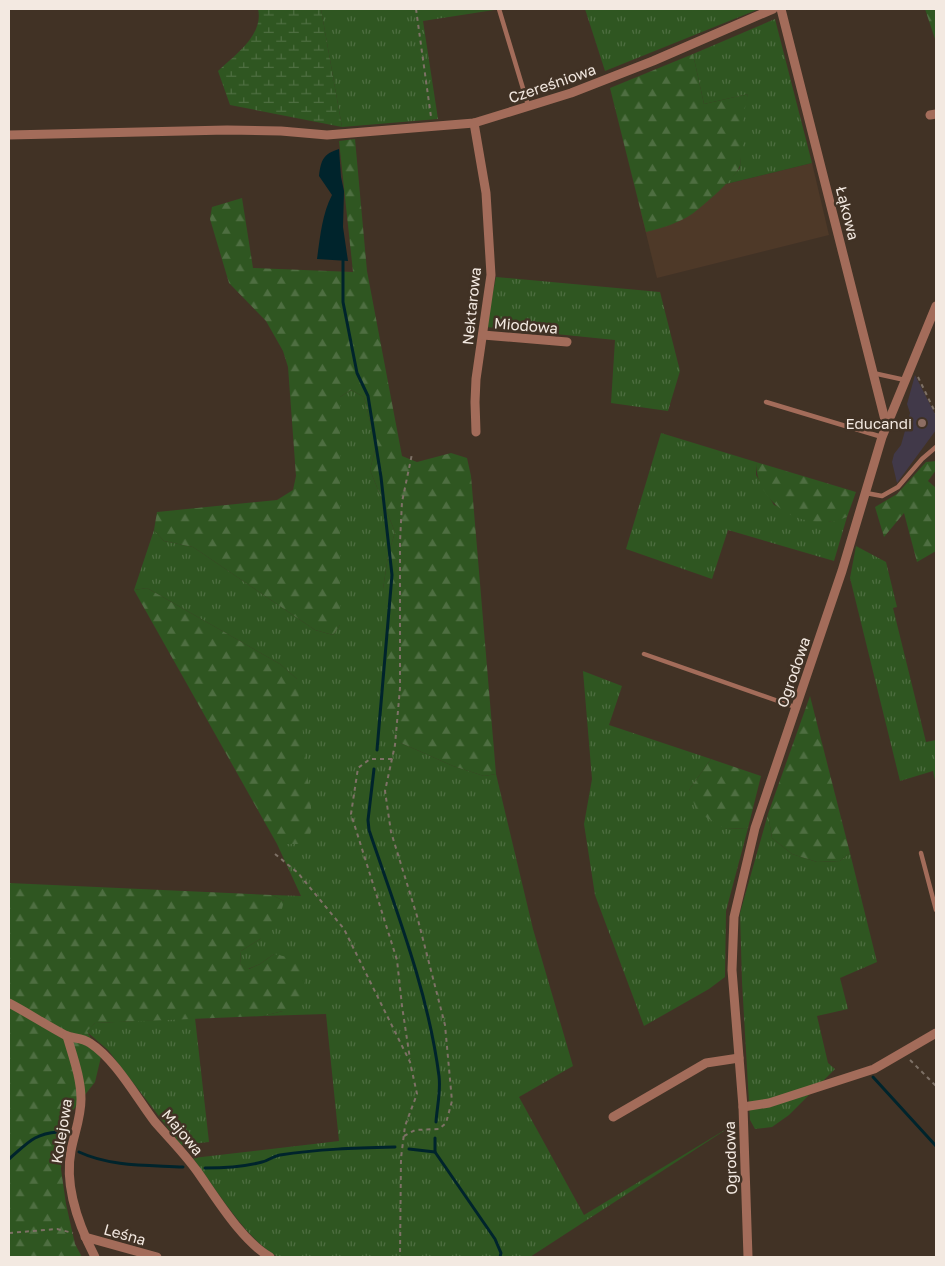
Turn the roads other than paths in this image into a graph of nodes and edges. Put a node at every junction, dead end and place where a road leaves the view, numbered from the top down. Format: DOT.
graph roads {
  1 [pos="499,9"];
  2 [pos="773,9"];
  3 [pos="782,9"];
  4 [pos="529,107"];
  5 [pos="474,123"];
  6 [pos="9,135"];
  7 [pos="936,306"];
  8 [pos="483,335"];
  9 [pos="567,342"];
  10 [pos="874,373"];
  11 [pos="905,380"];
  12 [pos="766,402"];
  13 [pos="886,424"];
  14 [pos="476,432"];
  15 [pos="882,437"];
  16 [pos="936,447"];
  17 [pos="866,493"];
  18 [pos="644,654"];
  19 [pos="795,708"];
  20 [pos="921,852"];
  21 [pos="936,910"];
  22 [pos="9,1004"];
  23 [pos="936,1033"];
  24 [pos="67,1036"];
  25 [pos="739,1058"];
  26 [pos="743,1107"];
  27 [pos="614,1117"];
  28 [pos="85,1237"];
  29 [pos="95,1257"];
  30 [pos="157,1257"];
  31 [pos="270,1257"];
  32 [pos="748,1257"];
  1 -- 4 [label="lane"];
  2 -- 4 [label="street, Czereśniowa"];
  3 -- 10 [label="street, Łąkowa"];
  4 -- 5 [label="street, Czereśniowa"];
  5 -- 6 [label="street, Czereśniowa"];
  5 -- 8 [label="street, Nektarowa"];
  7 -- 11 [label="street, Ogrodowa"];
  8 -- 9 [label="street, Miodowa"];
  8 -- 14 [label="street, Nektarowa"];
  10 -- 11 [label="lane"];
  10 -- 13 [label="street, Łąkowa"];
  11 -- 13 [label="street, Ogrodowa"];
  12 -- 15 [label="lane"];
  13 -- 15 [label="street, Ogrodowa"];
  15 -- 17 [label="street, Ogrodowa"];
  16 -- 17 [label="lane"];
  17 -- 19 [label="street, Ogrodowa"];
  18 -- 19 [label="lane"];
  19 -- 25 [label="street, Ogrodowa"];
  20 -- 21 [label="lane"];
  22 -- 24 [label="street, Majowa"];
  23 -- 26 [label="street"];
  24 -- 28 [label="street, Kolejowa"];
  24 -- 31 [label="street, Majowa"];
  25 -- 26 [label="street, Ogrodowa"];
  25 -- 27 [label="street"];
  26 -- 32 [label="street, Ogrodowa"];
  28 -- 29 [label="street, Kolejowa"];
  28 -- 30 [label="street, Leśna"];
}
